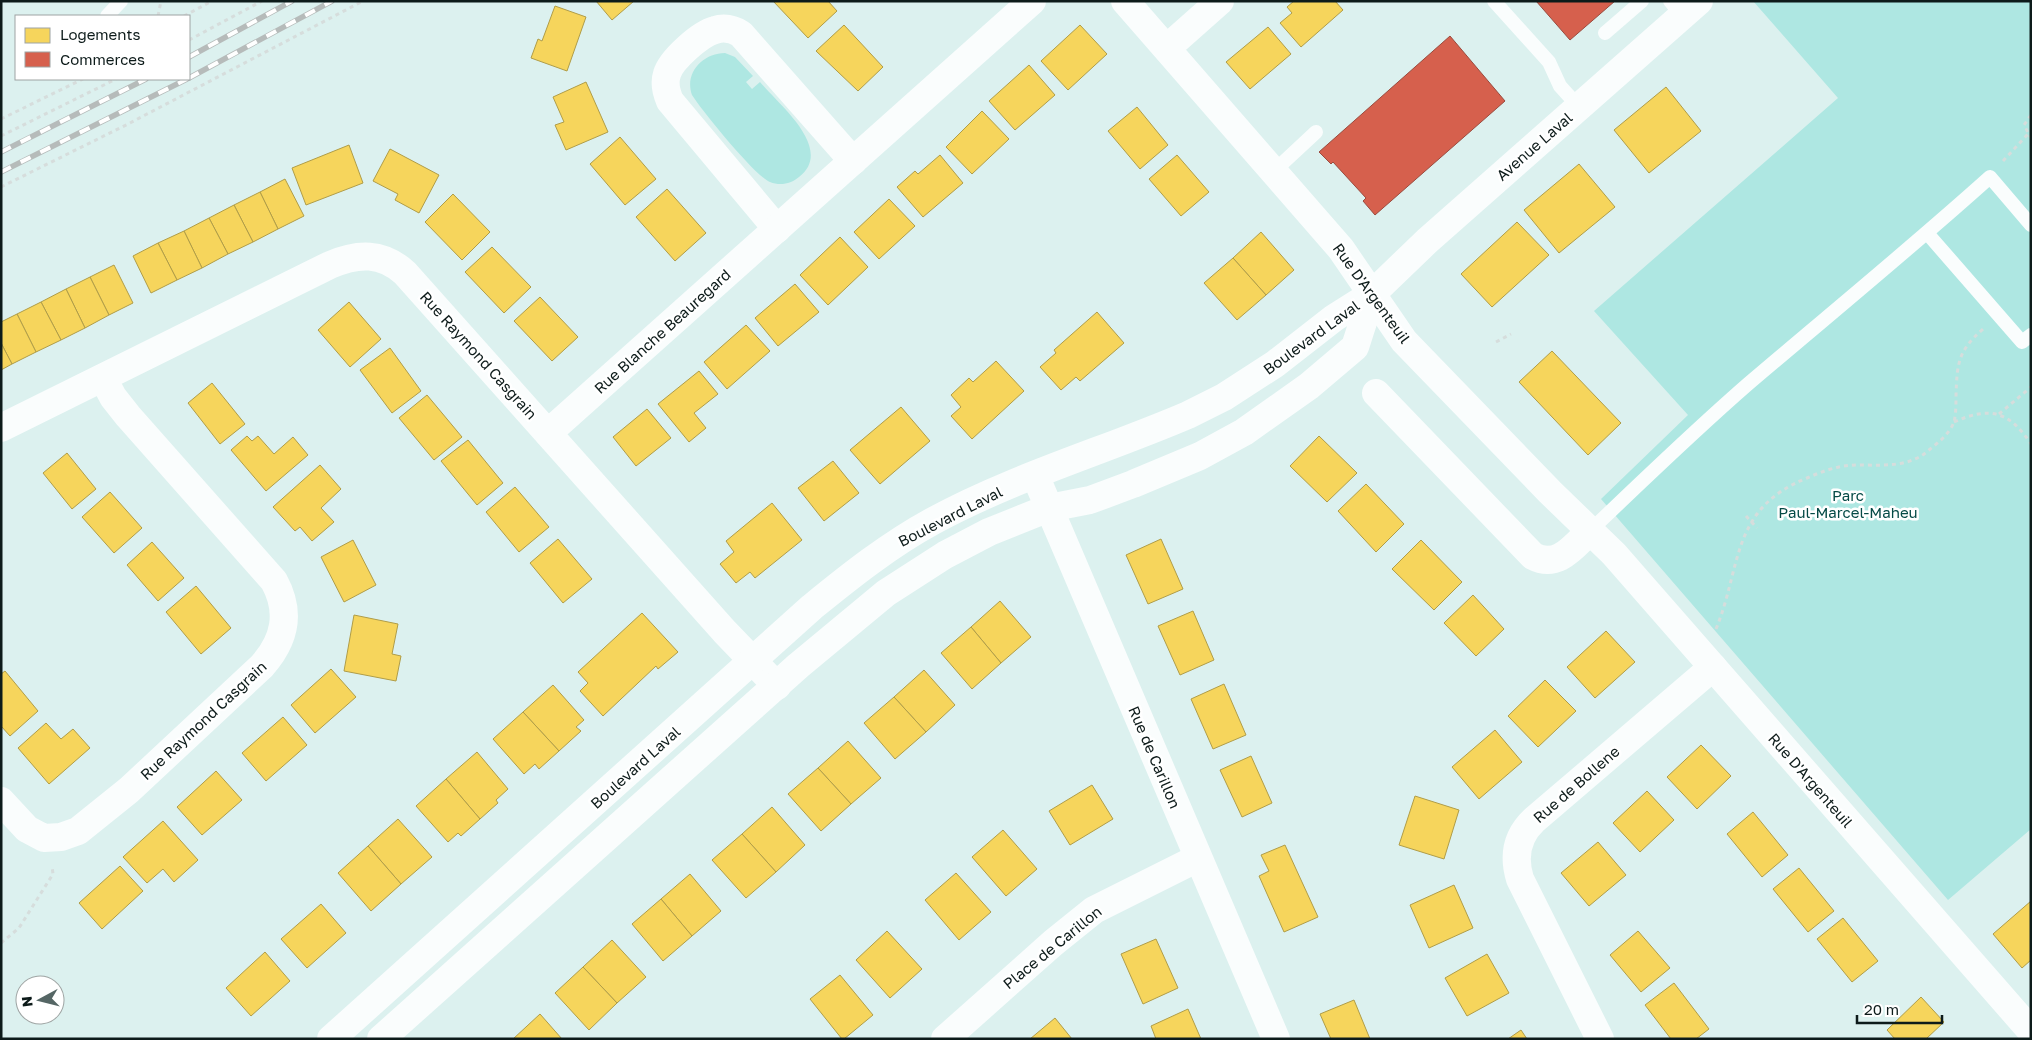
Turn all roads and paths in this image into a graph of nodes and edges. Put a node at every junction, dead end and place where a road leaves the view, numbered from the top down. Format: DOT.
graph roads {
  1 [pos="121,1"];
  2 [pos="161,1"];
  3 [pos="212,1"];
  4 [pos="262,1"];
  5 [pos="363,1"];
  6 [pos="1032,1"];
  7 [pos="1125,1"];
  8 [pos="1220,1"];
  9 [pos="1494,1"];
  10 [pos="1642,1"];
  11 [pos="1684,6"];
  12 [pos="108,15"];
  13 [pos="158,15"];
  14 [pos="186,15"];
  15 [pos="1605,33"];
  16 [pos="190,39"];
  17 [pos="1167,48"];
  18 [pos="81,80"];
  19 [pos="114,80"];
  20 [pos="1579,107"];
  21 [pos="2031,114"];
  22 [pos="1,119"];
  23 [pos="1316,132"];
  24 [pos="2028,134"];
  25 [pos="1,136"];
  26 [pos="2031,138"];
  27 [pos="2018,143"];
  28 [pos="853,161"];
  29 [pos="1274,171"];
  30 [pos="1,187"];
  31 [pos="2031,225"];
  32 [pos="777,229"];
  33 [pos="1927,233"];
  34 [pos="1372,294"];
  35 [pos="1511,334"];
  36 [pos="2031,335"];
  37 [pos="1496,342"];
  38 [pos="1967,343"];
  39 [pos="103,378"];
  40 [pos="2031,387"];
  41 [pos="1376,393"];
  42 [pos="1999,414"];
  43 [pos="1954,422"];
  44 [pos="1,428"];
  45 [pos="548,433"];
  46 [pos="2031,444"];
  47 [pos="1879,460"];
  48 [pos="1879,465"];
  49 [pos="1814,468"];
  50 [pos="1035,475"];
  51 [pos="1816,475"];
  52 [pos="1049,508"];
  53 [pos="1746,516"];
  54 [pos="1751,522"];
  55 [pos="1757,528"];
  56 [pos="1590,531"];
  57 [pos="1714,634"];
  58 [pos="752,661"];
  59 [pos="1713,667"];
  60 [pos="776,686"];
  61 [pos="1,801"];
  62 [pos="50,838"];
  63 [pos="1198,858"];
  64 [pos="1,943"];
  65 [pos="2031,1031"];
  66 [pos="2031,1035"];
  67 [pos="331,1039"];
  68 [pos="381,1039"];
  69 [pos="945,1039"];
  70 [pos="1276,1039"];
  71 [pos="1600,1039"];
  72 [pos="2027,1039"];
  1 -- 12 [label="lane"];
  2 -- 13 [label="path"];
  3 -- 14 [label="path"];
  4 -- 16 [label="path"];
  5 -- 30 [label="path"];
  6 -- 28 [label="street, Rue Blanche Beauregard"];
  7 -- 17 [label="street, Rue D'Argenteuil"];
  8 -- 17 [label="street"];
  9 -- 20 [label="lane"];
  10 -- 15 [label="lane"];
  11 -- 20 [label="street, Avenue Laval"];
  17 -- 29 [label="street, Rue D'Argenteuil"];
  18 -- 22 [label="path"];
  19 -- 25 [label="path"];
  20 -- 34 [label="street, Avenue Laval"];
  21 -- 24 [label="path"];
  23 -- 29 [label="lane"];
  24 -- 26 [label="path"];
  24 -- 27 [label="path"];
  28 -- 32 [label="street, Rue Blanche Beauregard"];
  28 -- 32 [label="street"];
  29 -- 34 [label="street, Rue D'Argenteuil"];
  31 -- 33 [label="lane"];
  32 -- 45 [label="street, Rue Blanche Beauregard"];
  33 -- 36 [label="lane"];
  33 -- 56 [label="lane"];
  34 -- 50 [label="street, Boulevard Laval"];
  34 -- 52 [label="street, Boulevard Laval"];
  34 -- 56 [label="street, Rue D'Argenteuil"];
  35 -- 37 [label="path"];
  38 -- 43 [label="path"];
  39 -- 44 [label="street, Rue Raymond Casgrain"];
  39 -- 45 [label="street, Rue Raymond Casgrain"];
  39 -- 62 [label="street, Rue Raymond Casgrain"];
  40 -- 42 [label="path"];
  41 -- 56 [label="street"];
  42 -- 43 [label="path"];
  42 -- 46 [label="path"];
  43 -- 48 [label="path"];
  45 -- 58 [label="street, Rue Raymond Casgrain"];
  47 -- 48 [label="path"];
  48 -- 51 [label="path"];
  49 -- 51 [label="path"];
  50 -- 52 [label="street, Rue de Carillon"];
  50 -- 58 [label="street, Boulevard Laval"];
  51 -- 54 [label="path"];
  52 -- 60 [label="street, Boulevard Laval"];
  52 -- 63 [label="street, Rue de Carillon"];
  53 -- 54 [label="path"];
  54 -- 55 [label="path"];
  54 -- 57 [label="path"];
  56 -- 59 [label="street, Rue D'Argenteuil"];
  58 -- 60 [label="street, Rue Raymond Casgrain"];
  58 -- 67 [label="street, Boulevard Laval"];
  59 -- 65 [label="street, Rue D'Argenteuil"];
  59 -- 71 [label="street, Rue de Bollene"];
  60 -- 68 [label="street, Boulevard Laval"];
  61 -- 62 [label="street"];
  62 -- 64 [label="path"];
  63 -- 69 [label="street, Place de Carillon"];
  63 -- 70 [label="street, Rue de Carillon"];
  66 -- 72 [label="street"];
}
